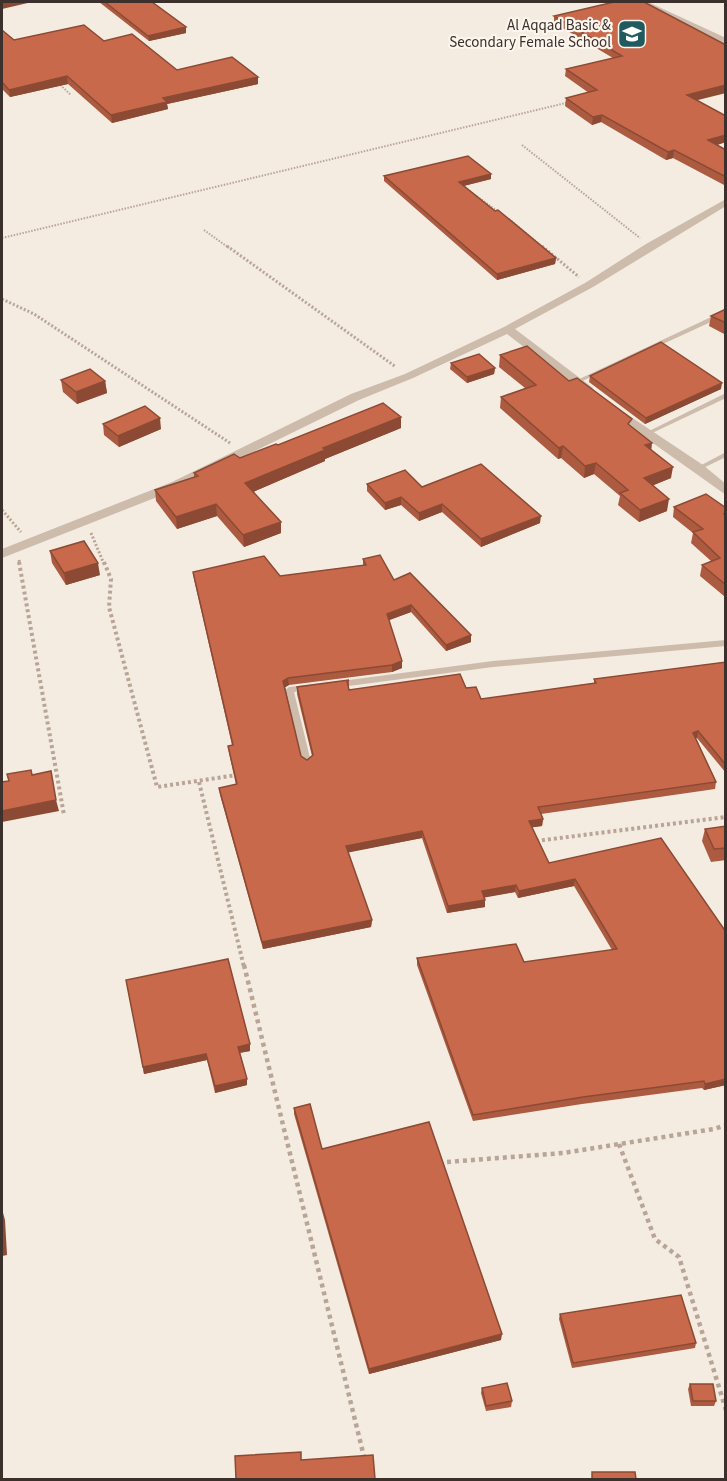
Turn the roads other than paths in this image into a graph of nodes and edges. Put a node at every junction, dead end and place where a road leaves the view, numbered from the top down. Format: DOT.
graph roads {
  1 [pos="643,2"];
  2 [pos="726,42"];
  3 [pos="726,202"];
  4 [pos="726,312"];
  5 [pos="508,329"];
  6 [pos="576,382"];
  7 [pos="726,395"];
  8 [pos="646,434"];
  9 [pos="726,454"];
  10 [pos="699,468"];
  11 [pos="726,491"];
  12 [pos="2,554"];
  13 [pos="726,643"];
  14 [pos="334,684"];
  15 [pos="312,687"];
  16 [pos="307,762"];
  1 -- 2 [label="street"];
  3 -- 5 [label="street"];
  4 -- 6 [label="lane"];
  5 -- 6 [label="street"];
  5 -- 12 [label="street"];
  6 -- 8 [label="street"];
  7 -- 8 [label="lane"];
  8 -- 10 [label="street"];
  9 -- 10 [label="lane"];
  10 -- 11 [label="street"];
  13 -- 14 [label="lane"];
  15 -- 16 [label="lane"];
}
